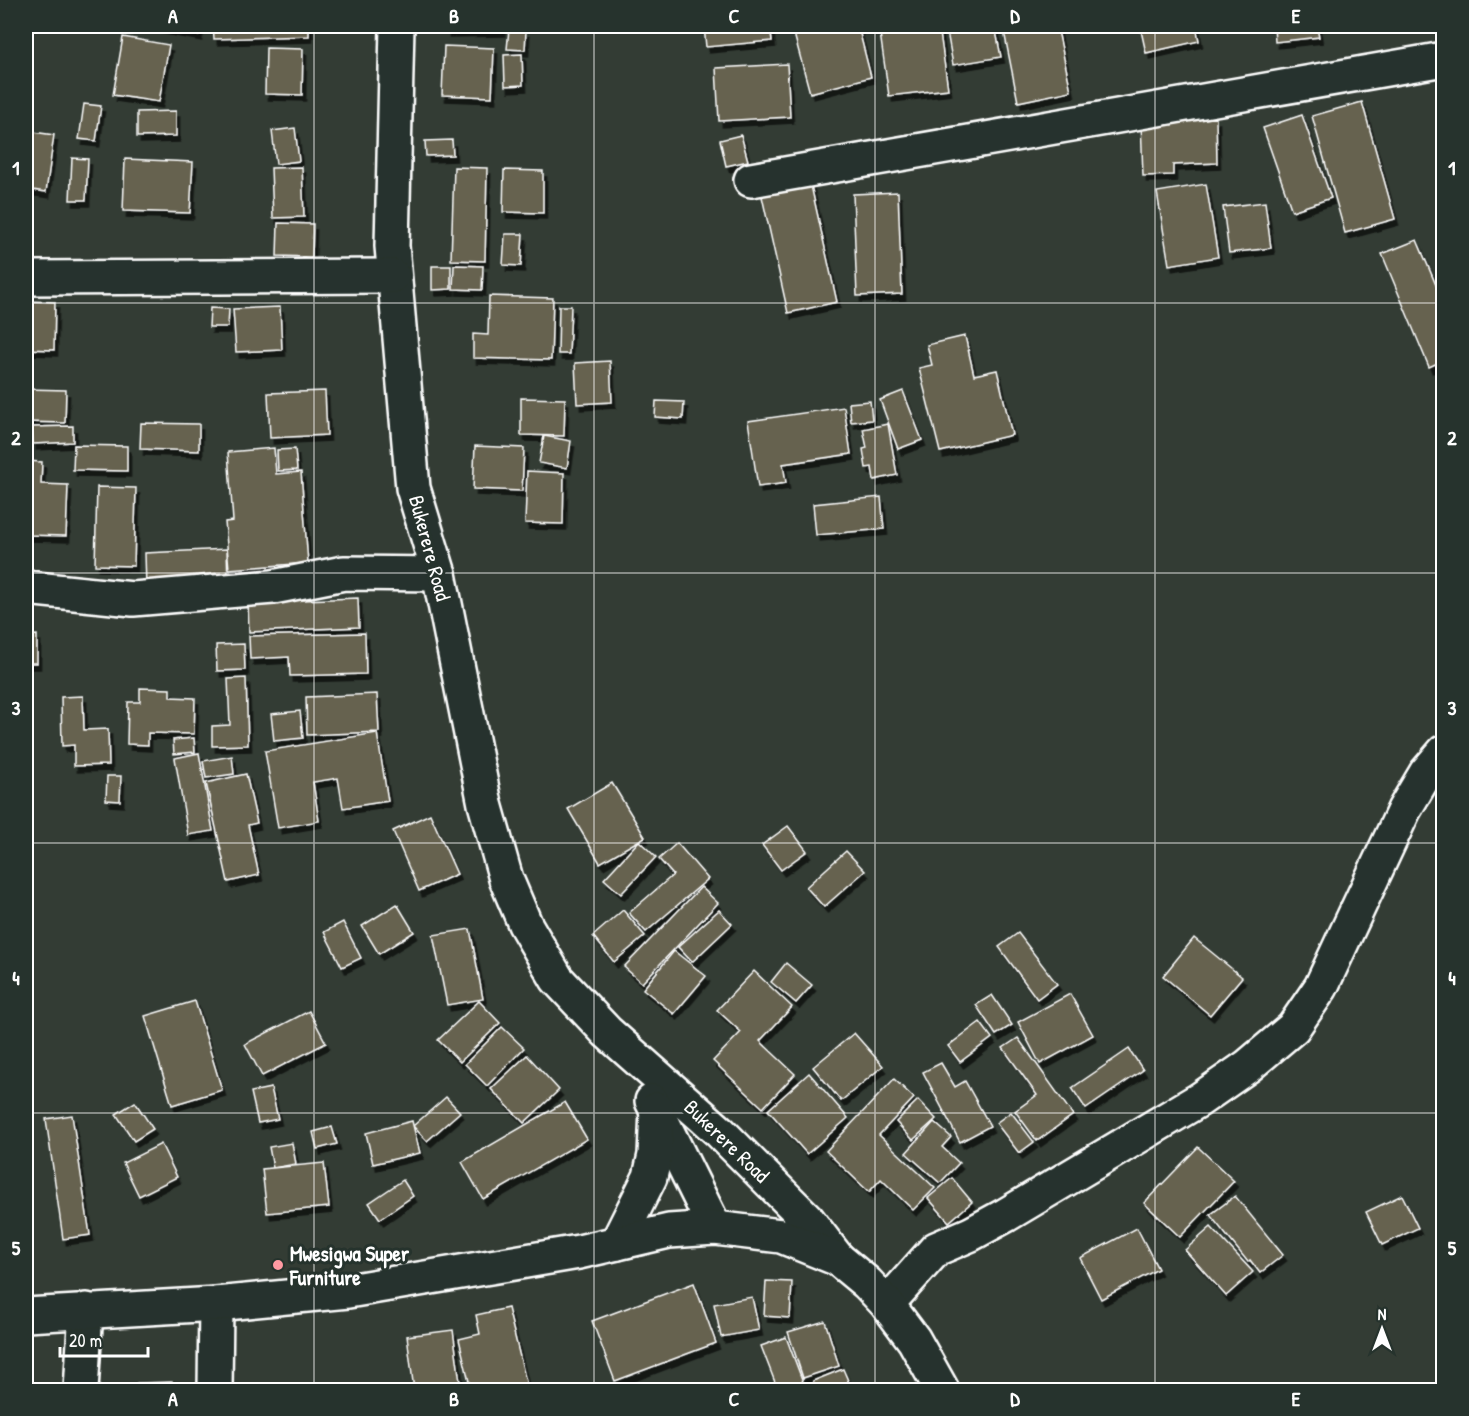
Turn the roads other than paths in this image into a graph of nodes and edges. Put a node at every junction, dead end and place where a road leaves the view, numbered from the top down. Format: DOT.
graph roads {
  1 [pos="397,26"];
  2 [pos="1443,59"];
  3 [pos="751,180"];
  4 [pos="393,276"];
  5 [pos="26,278"];
  6 [pos="439,574"];
  7 [pos="26,588"];
  8 [pos="1443,752"];
  9 [pos="607,1032"];
  10 [pos="657,1109"];
  11 [pos="714,1228"];
  12 [pos="617,1243"];
  13 [pos="838,1259"];
  14 [pos="216,1304"];
  15 [pos="887,1304"];
  16 [pos="86,1310"];
  17 [pos="26,1315"];
  18 [pos="81,1390"];
  19 [pos="214,1390"];
  20 [pos="942,1390"];
  1 -- 4 [label="street, Bukerere Road"];
  2 -- 3 [label="street"];
  4 -- 5 [label="street"];
  4 -- 6 [label="street, Bukerere Road"];
  6 -- 7 [label="street"];
  6 -- 9 [label="street, Bukerere Road"];
  8 -- 15 [label="street"];
  9 -- 10 [label="street, Bukerere Road"];
  9 -- 13 [label="street, Bukerere Road"];
  10 -- 11 [label="street, Bukerere Road"];
  10 -- 12 [label="street"];
  11 -- 12 [label="street, Bukerere Road"];
  11 -- 13 [label="street, Bukerere Road"];
  12 -- 14 [label="street, Bukerere Road"];
  13 -- 15 [label="street, Bukerere Road"];
  14 -- 16 [label="street, Bukerere Road"];
  14 -- 19 [label="street"];
  15 -- 20 [label="street, Bukerere Road"];
  16 -- 17 [label="street, Bukerere Road"];
  16 -- 18 [label="street"];
}
